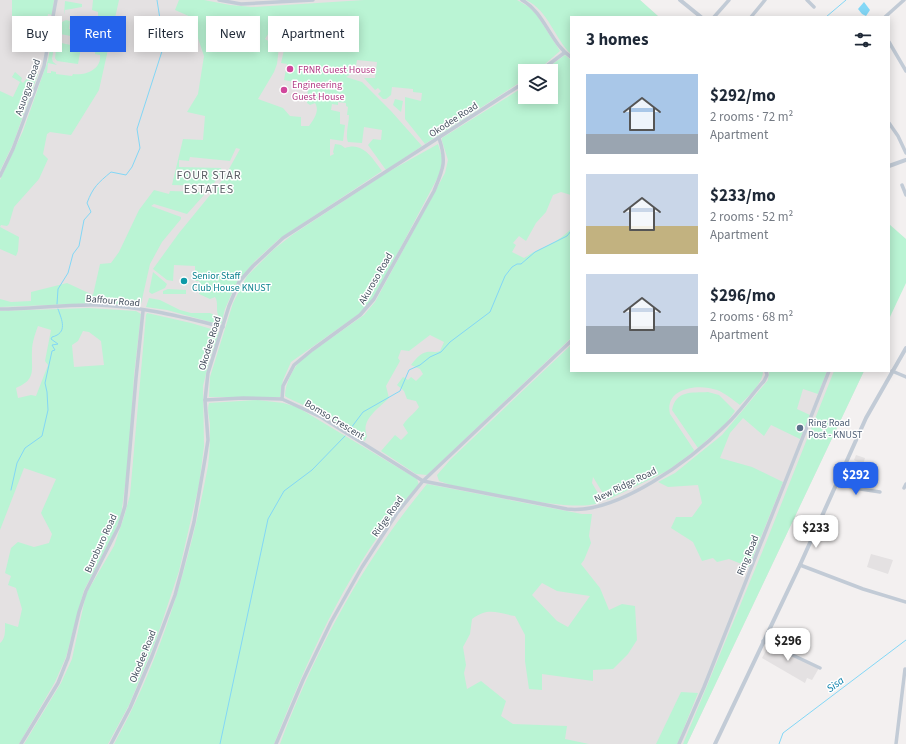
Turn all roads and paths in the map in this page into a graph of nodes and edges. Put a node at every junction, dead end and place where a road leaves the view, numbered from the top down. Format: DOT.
graph roads {
  1 [pos="56,0"];
  2 [pos="219,0"];
  3 [pos="313,0"];
  4 [pos="522,0"];
  5 [pos="680,0"];
  6 [pos="729,0"];
  7 [pos="765,0"];
  8 [pos="807,0"];
  9 [pos="904,0"];
  10 [pos="814,7"];
  11 [pos="699,16"];
  12 [pos="715,16"];
  13 [pos="752,16"];
  14 [pos="887,16"];
  15 [pos="890,44"];
  16 [pos="564,53"];
  17 [pos="570,56"];
  18 [pos="549,64"];
  19 [pos="906,71"];
  20 [pos="518,87"];
  21 [pos="890,124"];
  22 [pos="439,138"];
  23 [pos="906,153"];
  24 [pos="906,160"];
  25 [pos="890,166"];
  26 [pos="0,176"];
  27 [pos="902,185"];
  28 [pos="906,195"];
  29 [pos="0,309"];
  30 [pos="143,311"];
  31 [pos="223,328"];
  32 [pos="570,342"];
  33 [pos="906,348"];
  34 [pos="892,371"];
  35 [pos="766,372"];
  36 [pos="829,372"];
  37 [pos="906,377"];
  38 [pos="282,399"];
  39 [pos="205,400"];
  40 [pos="424,481"];
  41 [pos="837,482"];
  42 [pos="906,484"];
  43 [pos="904,488"];
  44 [pos="880,492"];
  45 [pos="800,565"];
  46 [pos="906,602"];
  47 [pos="763,641"];
  48 [pos="820,668"];
  49 [pos="905,669"];
  50 [pos="21,744"];
  51 [pos="111,744"];
  52 [pos="276,744"];
  53 [pos="679,744"];
  54 [pos="715,744"];
  55 [pos="896,744"];
  1 -- 26 [label="street, Asuogya Road"];
  2 -- 3 [label="street"];
  4 -- 16 [label="street"];
  5 -- 11 [label="street"];
  6 -- 12 [label="street"];
  7 -- 13 [label="street"];
  8 -- 10 [label="street"];
  9 -- 14 [label="street"];
  15 -- 19 [label="street"];
  16 -- 17 [label="street"];
  16 -- 18 [label="street"];
  20 -- 22 [label="street, Okodee Road"];
  21 -- 23 [label="street"];
  22 -- 31 [label="street, Okodee Road"];
  22 -- 38 [label="street, Akuroso Road"];
  24 -- 25 [label="street"];
  27 -- 28 [label="street"];
  29 -- 30 [label="street, Baffour Road"];
  30 -- 31 [label="street, Baffour Road"];
  30 -- 50 [label="street, Buroburo Road"];
  31 -- 39 [label="street, Okodee Road"];
  32 -- 40 [label="street, Ridge Road"];
  33 -- 34 [label="street"];
  34 -- 37 [label="street"];
  34 -- 41 [label="street"];
  35 -- 40 [label="street, New Ridge Road"];
  36 -- 53 [label="street, Ring Road"];
  38 -- 39 [label="street, Bomso Crescent"];
  38 -- 40 [label="street, Bomso Crescent"];
  39 -- 51 [label="street, Okodee Road"];
  40 -- 52 [label="street, Ridge Road"];
  41 -- 44 [label="street"];
  41 -- 45 [label="street"];
  42 -- 43 [label="street"];
  45 -- 46 [label="street"];
  45 -- 47 [label="street"];
  47 -- 48 [label="street"];
  47 -- 54 [label="street"];
  49 -- 55 [label="street"];
}
